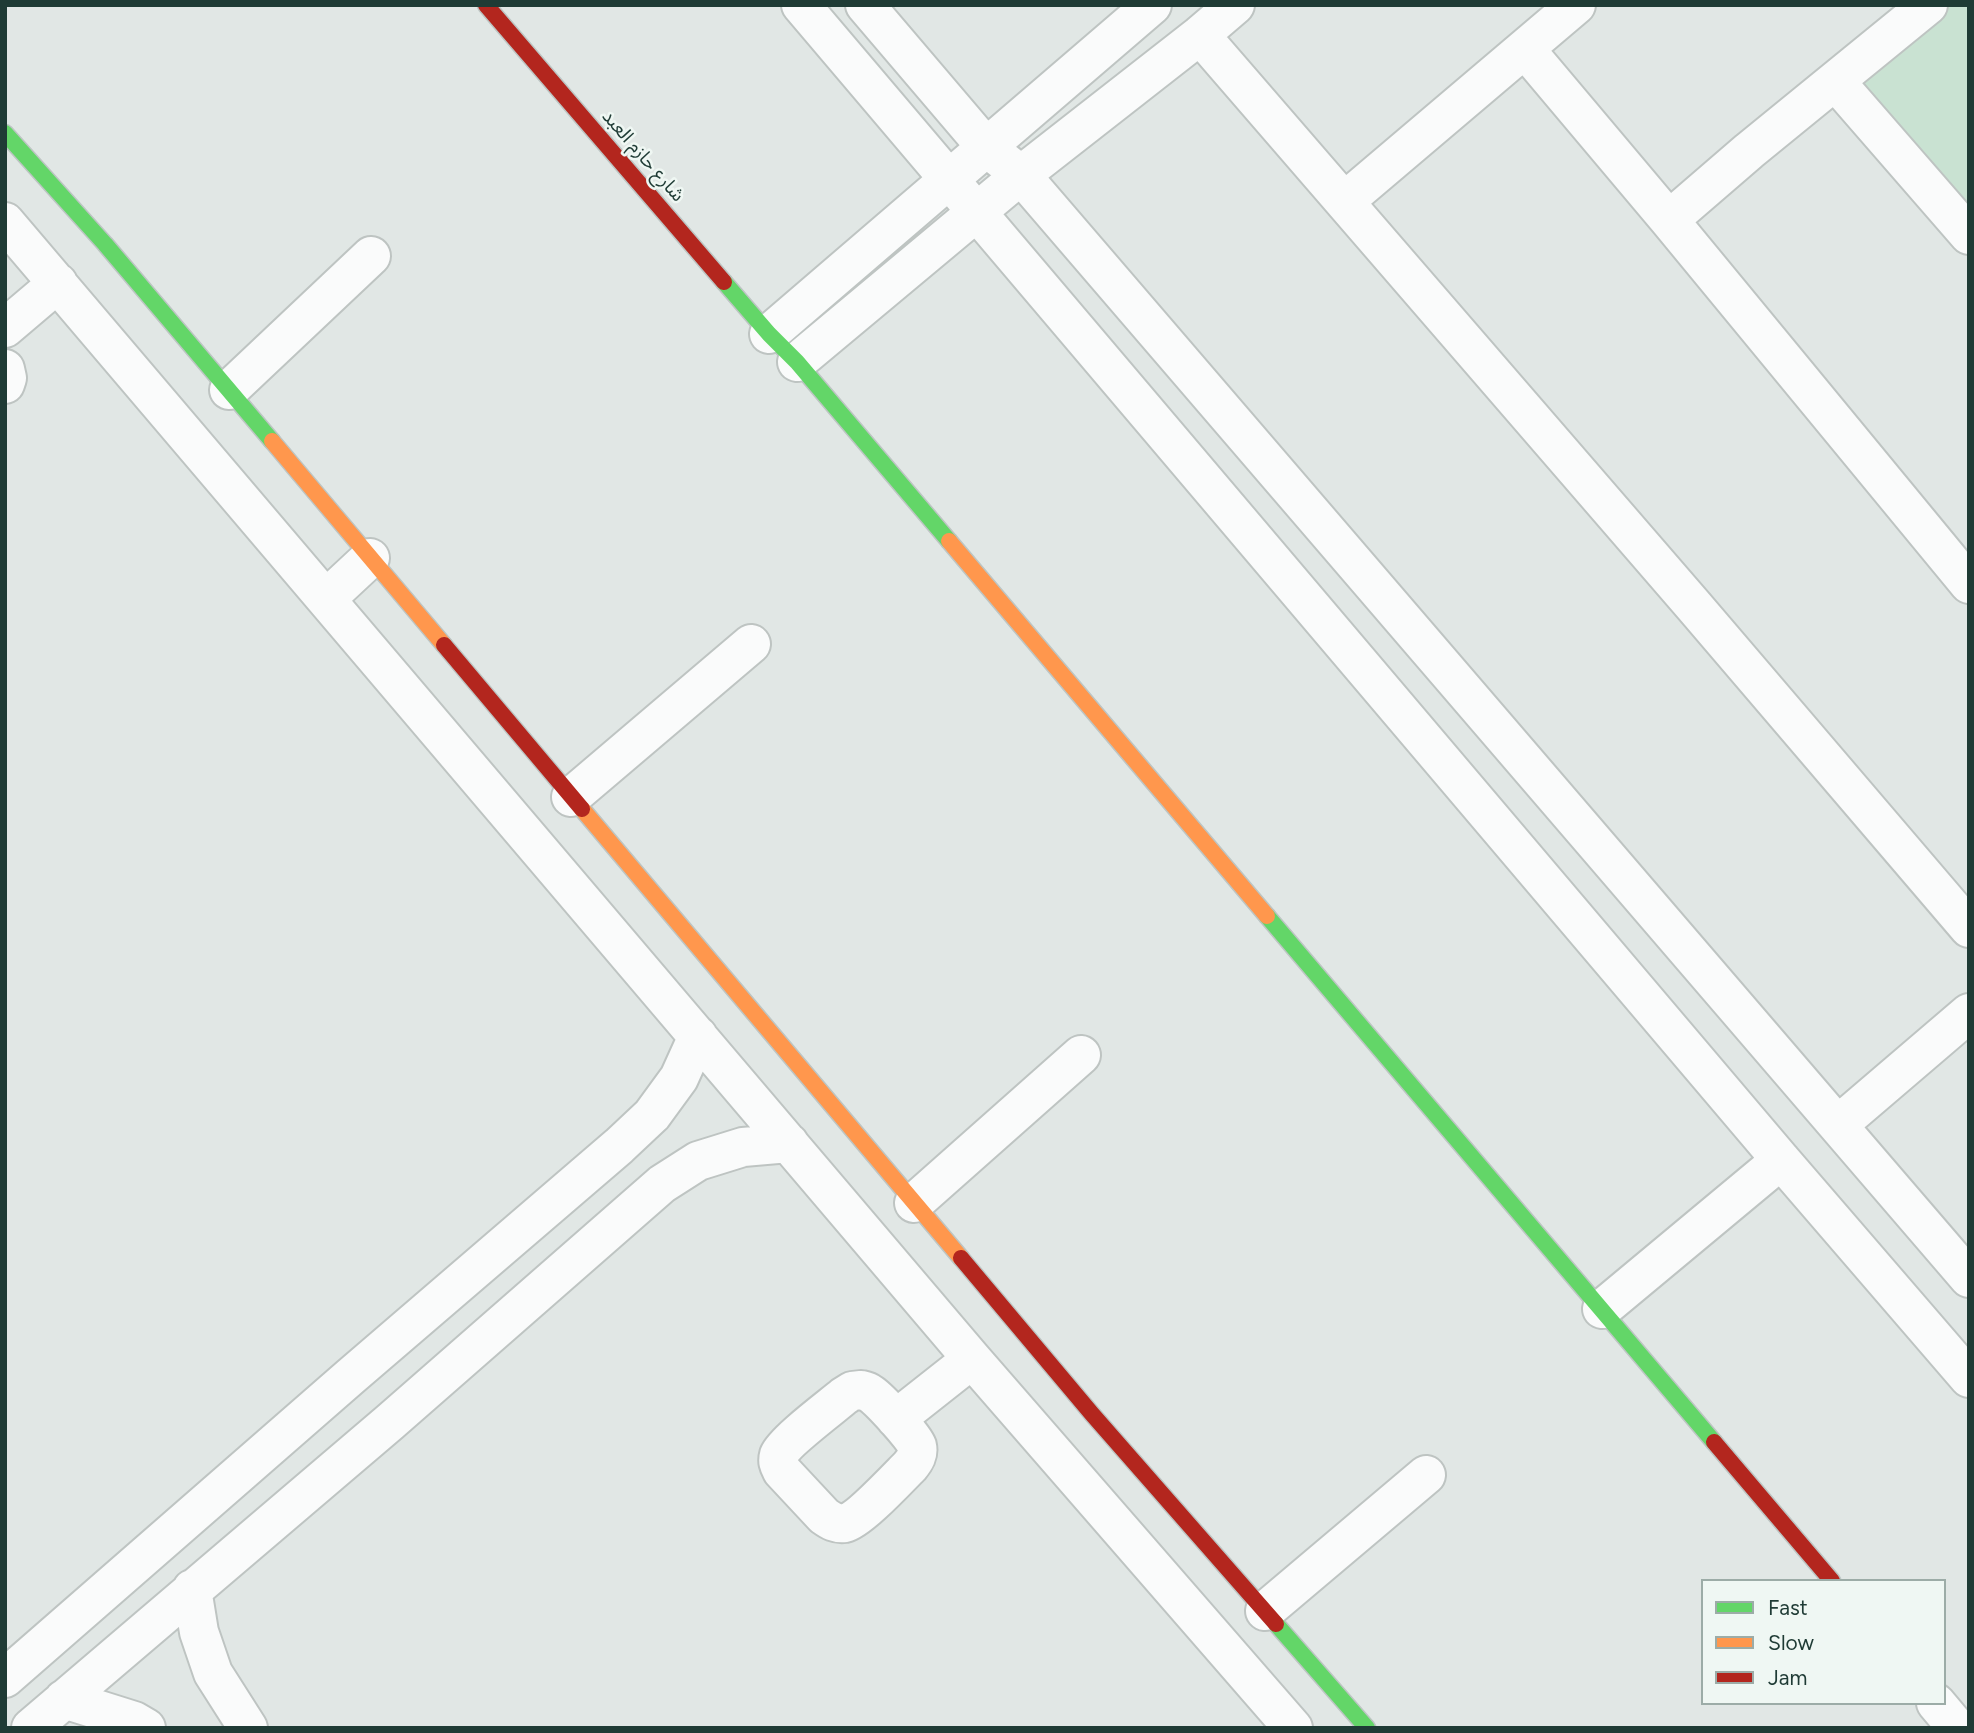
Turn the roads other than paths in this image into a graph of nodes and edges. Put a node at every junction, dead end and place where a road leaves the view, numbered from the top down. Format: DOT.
graph roads {
  1 [pos="486,5"];
  2 [pos="801,5"];
  3 [pos="865,5"];
  4 [pos="1152,5"];
  5 [pos="1235,5"];
  6 [pos="1576,5"];
  7 [pos="1928,5"];
  8 [pos="1200,35"];
  9 [pos="1525,49"];
  10 [pos="1836,82"];
  11 [pos="5,134"];
  12 [pos="986,147"];
  13 [pos="1021,175"];
  14 [pos="949,179"];
  15 [pos="1345,201"];
  16 [pos="976,212"];
  17 [pos="1669,220"];
  18 [pos="5,222"];
  19 [pos="1969,235"];
  20 [pos="370,256"];
  21 [pos="58,283"];
  22 [pos="5,328"];
  23 [pos="769,334"];
  24 [pos="797,362"];
  25 [pos="5,369"];
  26 [pos="5,384"];
  27 [pos="229,390"];
  28 [pos="370,558"];
  29 [pos="1969,584"];
  30 [pos="326,599"];
  31 [pos="751,644"];
  32 [pos="571,797"];
  33 [pos="1969,928"];
  34 [pos="1969,1013"];
  35 [pos="698,1036"];
  36 [pos="1081,1055"];
  37 [pos="1838,1125"];
  38 [pos="789,1143"];
  39 [pos="1782,1160"];
  40 [pos="914,1203"];
  41 [pos="1969,1279"];
  42 [pos="1602,1309"];
  43 [pos="972,1359"];
  44 [pos="350,1377"];
  45 [pos="1969,1378"];
  46 [pos="895,1419"];
  47 [pos="390,1422"];
  48 [pos="1426,1475"];
  49 [pos="1830,1579"];
  50 [pos="192,1589"];
  51 [pos="1265,1611"];
  52 [pos="5,1678"];
  53 [pos="64,1699"];
  54 [pos="1938,1705"];
  55 [pos="31,1728"];
  56 [pos="146,1728"];
  57 [pos="248,1728"];
  58 [pos="1293,1728"];
  59 [pos="1367,1728"];
  60 [pos="1957,1728"];
  1 -- 23 [label="street, شارع حازم العبد"];
  2 -- 14 [label="street"];
  3 -- 12 [label="street"];
  4 -- 12 [label="street"];
  5 -- 8 [label="street"];
  6 -- 9 [label="street"];
  7 -- 10 [label="street"];
  8 -- 13 [label="street"];
  8 -- 15 [label="street"];
  9 -- 15 [label="street"];
  9 -- 17 [label="street"];
  10 -- 17 [label="street"];
  10 -- 19 [label="street"];
  11 -- 27 [label="street"];
  12 -- 13 [label="street"];
  12 -- 14 [label="street"];
  13 -- 16 [label="street"];
  13 -- 37 [label="street"];
  14 -- 16 [label="street"];
  14 -- 23 [label="street"];
  15 -- 33 [label="street"];
  16 -- 24 [label="street"];
  16 -- 39 [label="street"];
  17 -- 29 [label="street"];
  18 -- 21 [label="street"];
  20 -- 27 [label="street"];
  21 -- 22 [label="street"];
  21 -- 30 [label="street"];
  23 -- 24 [label="street, شارع حازم العبد"];
  24 -- 42 [label="street, شارع حازم العبد"];
  25 -- 26 [label="street"];
  27 -- 28 [label="street"];
  28 -- 30 [label="street"];
  28 -- 32 [label="street"];
  30 -- 35 [label="street"];
  31 -- 32 [label="street"];
  32 -- 40 [label="street"];
  34 -- 37 [label="street"];
  35 -- 38 [label="street"];
  35 -- 44 [label="street"];
  36 -- 40 [label="street"];
  37 -- 41 [label="street"];
  38 -- 43 [label="street"];
  38 -- 47 [label="street"];
  39 -- 42 [label="street"];
  39 -- 45 [label="street"];
  40 -- 51 [label="street"];
  42 -- 49 [label="street, شارع حازم العبد"];
  43 -- 46 [label="street"];
  43 -- 58 [label="street"];
  44 -- 47 [label="street"];
  44 -- 52 [label="street"];
  47 -- 50 [label="street"];
  48 -- 51 [label="street"];
  50 -- 53 [label="street"];
  50 -- 57 [label="street"];
  51 -- 59 [label="street"];
  53 -- 55 [label="street"];
  53 -- 56 [label="street"];
  54 -- 60 [label="street"];
}
